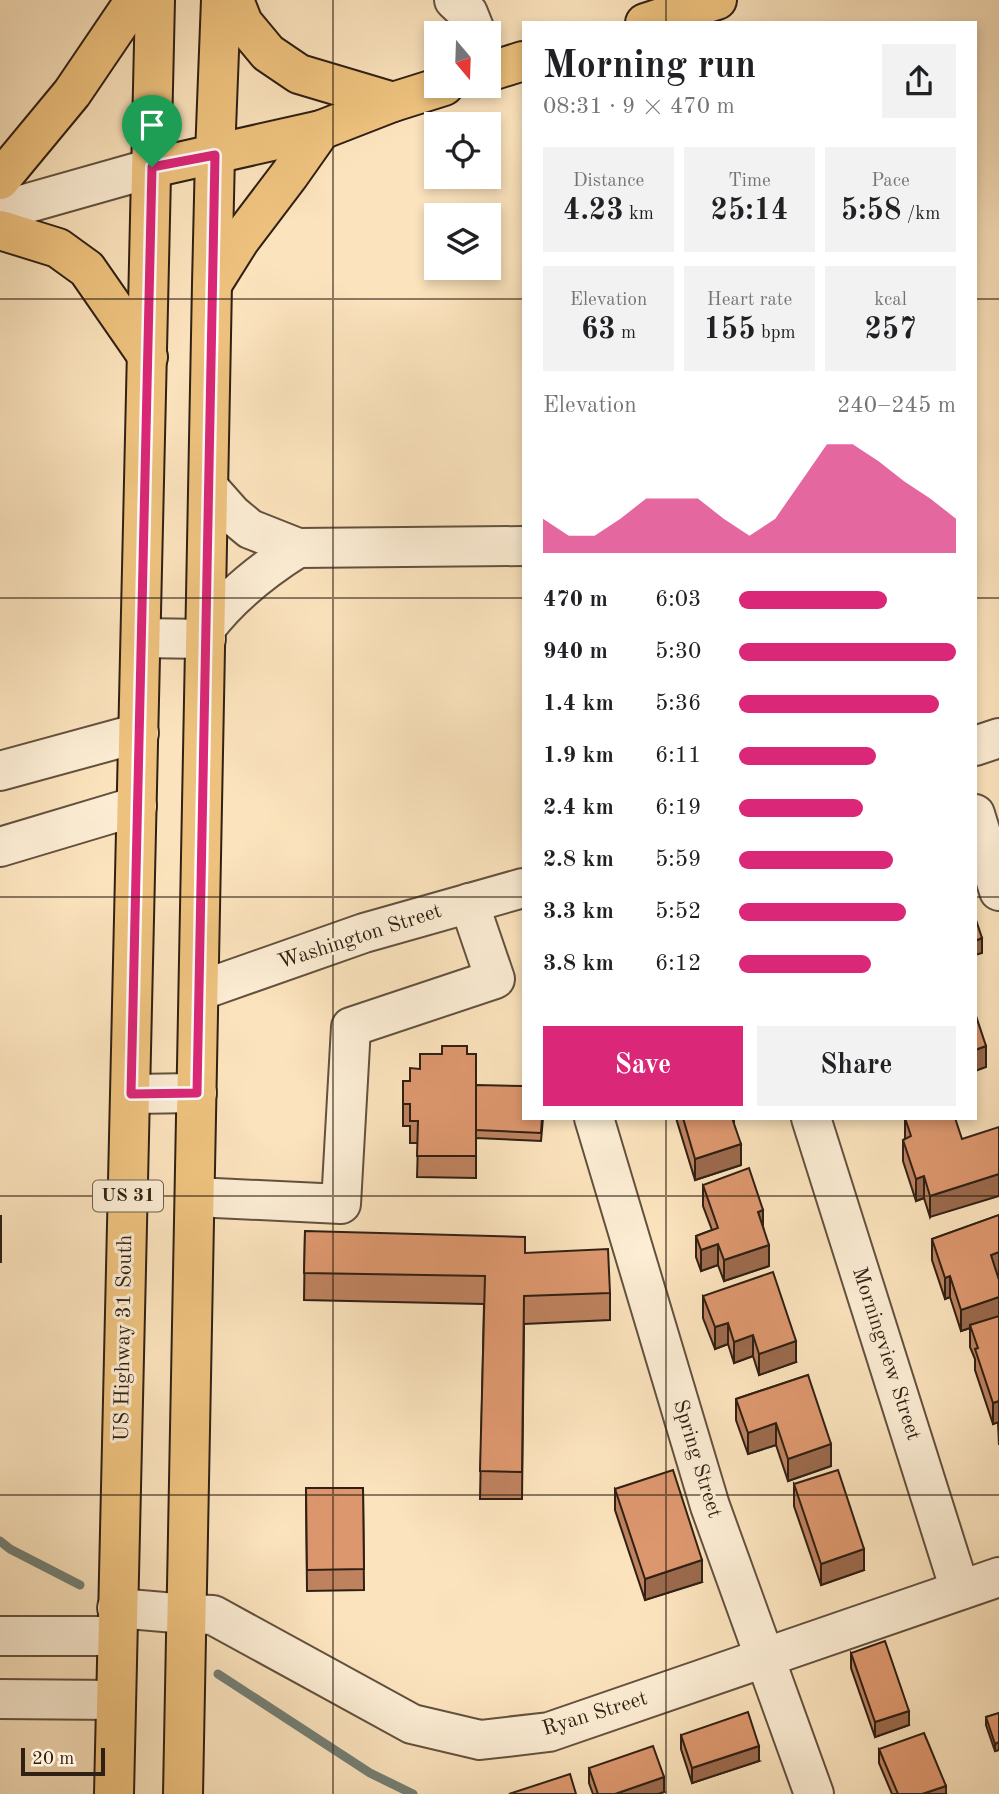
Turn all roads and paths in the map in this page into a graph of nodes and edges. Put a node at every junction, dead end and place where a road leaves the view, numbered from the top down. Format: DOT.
graph roads {
  1 [pos="135,0"];
  2 [pos="155,0"];
  3 [pos="221,0"];
  4 [pos="234,0"];
  5 [pos="454,0"];
  6 [pos="709,9"];
  7 [pos="471,21"];
  8 [pos="654,21"];
  9 [pos="424,92"];
  10 [pos="393,102"];
  11 [pos="321,130"];
  12 [pos="215,155"];
  13 [pos="152,167"];
  14 [pos="0,180"];
  15 [pos="0,211"];
  16 [pos="0,230"];
  17 [pos="212,284"];
  18 [pos="148,357"];
  19 [pos="209,488"];
  20 [pos="522,546"];
  21 [pos="298,548"];
  22 [pos="206,634"];
  23 [pos="141,638"];
  24 [pos="139,733"];
  25 [pos="999,738"];
  26 [pos="977,745"];
  27 [pos="0,771"];
  28 [pos="137,806"];
  29 [pos="977,820"];
  30 [pos="0,847"];
  31 [pos="522,888"];
  32 [pos="999,891"];
  33 [pos="469,903"];
  34 [pos="199,991"];
  35 [pos="197,1093"];
  36 [pos="131,1094"];
  37 [pos="595,1120"];
  38 [pos="812,1120"];
  39 [pos="195,1197"];
  40 [pos="999,1577"];
  41 [pos="960,1590"];
  42 [pos="187,1615"];
  43 [pos="117,1622"];
  44 [pos="0,1636"];
  45 [pos="764,1658"];
  46 [pos="0,1699"];
  47 [pos="116,1700"];
  48 [pos="114,1794"];
  49 [pos="183,1794"];
  50 [pos="814,1794"];
  1 -- 14 [label="main road"];
  2 -- 13 [label="main road, US Highway 31 South / US 31"];
  3 -- 12 [label="main road"];
  4 -- 10 [label="main road"];
  5 -- 7 [label="street"];
  6 -- 8 [label="main road"];
  9 -- 10 [label="main road"];
  10 -- 11 [label="main road"];
  11 -- 12 [label="main road"];
  11 -- 17 [label="main road"];
  12 -- 13 [label="main road"];
  12 -- 17 [label="main road"];
  13 -- 15 [label="street"];
  13 -- 18 [label="main road, US Highway 31 South / US 31"];
  16 -- 18 [label="main road"];
  17 -- 19 [label="main road"];
  18 -- 23 [label="main road, US Highway 31 South / US 31"];
  19 -- 21 [label="street"];
  19 -- 22 [label="main road"];
  20 -- 21 [label="street"];
  21 -- 22 [label="street"];
  22 -- 23 [label="street"];
  22 -- 34 [label="main road"];
  23 -- 24 [label="main road, US Highway 31 South / US 31"];
  24 -- 27 [label="street"];
  24 -- 28 [label="main road, US Highway 31 South / US 31"];
  25 -- 26 [label="street"];
  28 -- 30 [label="street"];
  28 -- 36 [label="main road, US Highway 31 South / US 31"];
  29 -- 32 [label="street"];
  31 -- 33 [label="street, Washington Street"];
  33 -- 34 [label="street, Washington Street"];
  33 -- 39 [label="street"];
  34 -- 35 [label="main road"];
  35 -- 36 [label="street"];
  35 -- 39 [label="main road"];
  36 -- 43 [label="main road, US Highway 31 South / US 31"];
  37 -- 45 [label="street, Spring Street"];
  38 -- 41 [label="street, Morningview Street"];
  39 -- 42 [label="main road"];
  40 -- 41 [label="street, Ryan Street"];
  41 -- 45 [label="street, Ryan Street"];
  42 -- 43 [label="street, Ryan Street"];
  42 -- 45 [label="street, Ryan Street"];
  42 -- 49 [label="main road"];
  43 -- 44 [label="street, Ryan Street"];
  43 -- 47 [label="main road, US Highway 31 South / US 31"];
  45 -- 50 [label="street, Spring Street"];
  46 -- 47 [label="street"];
  47 -- 48 [label="main road, US Highway 31 South / US 31"];
}
